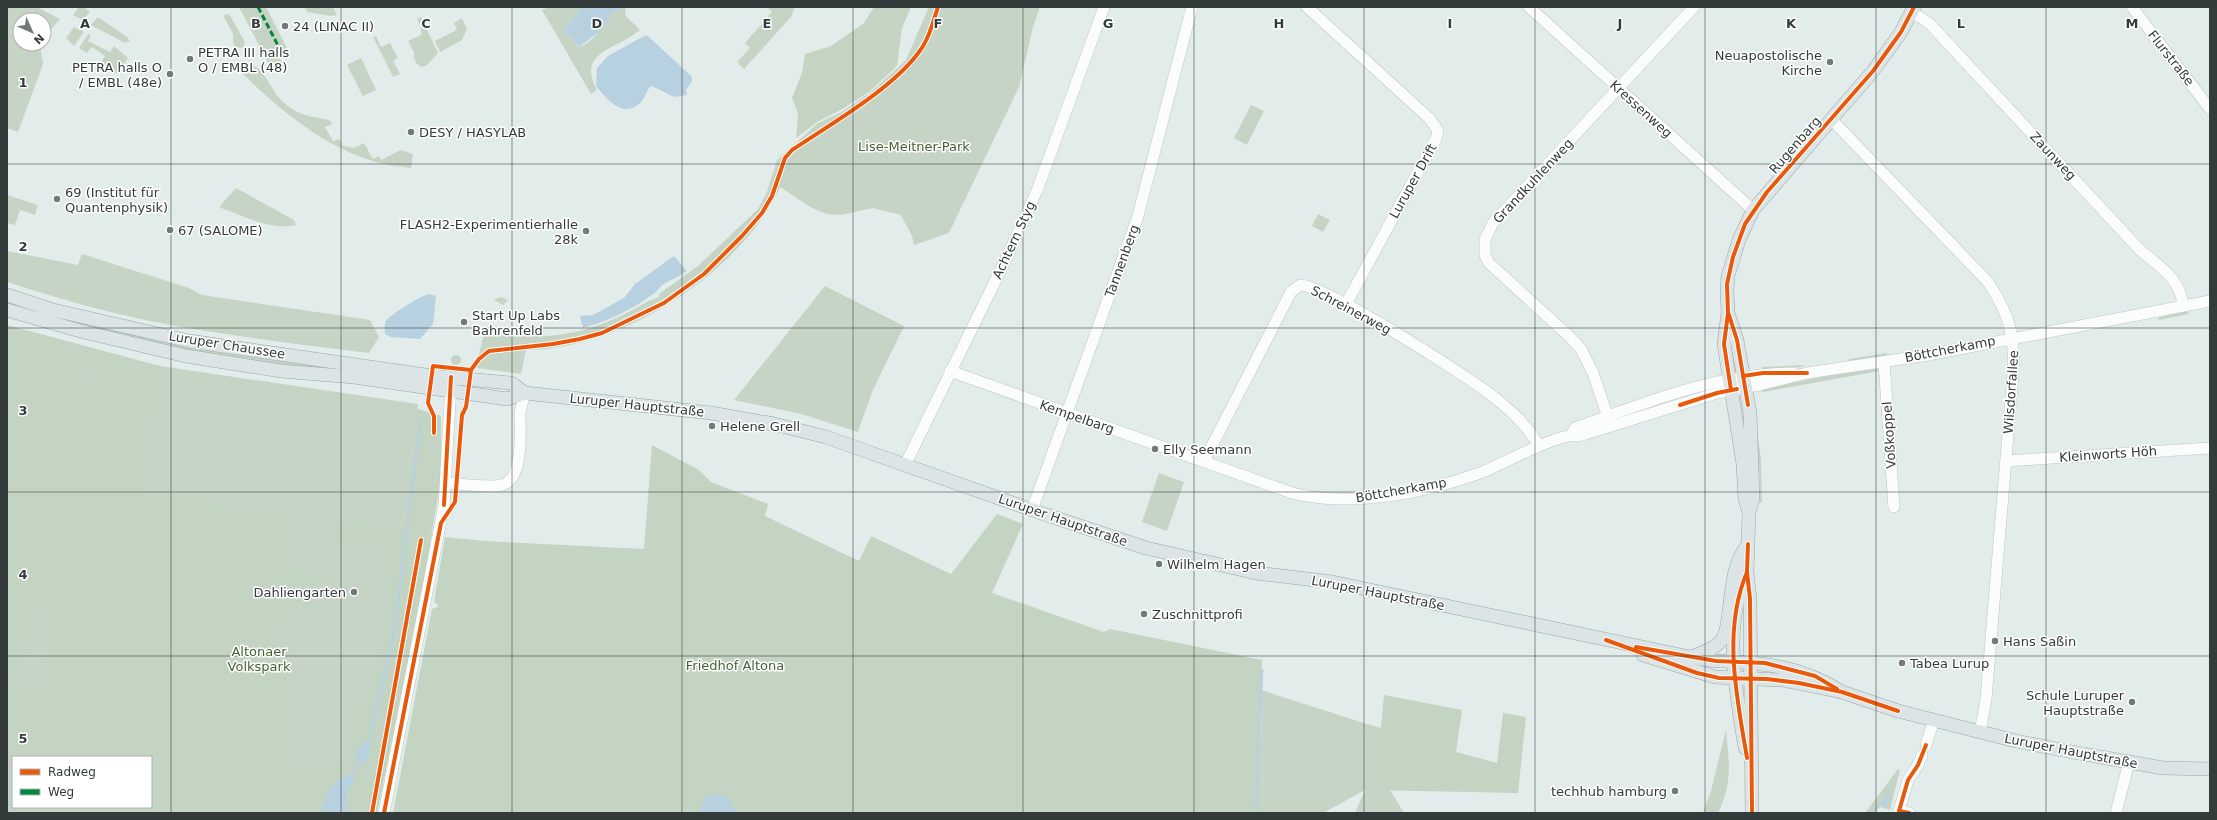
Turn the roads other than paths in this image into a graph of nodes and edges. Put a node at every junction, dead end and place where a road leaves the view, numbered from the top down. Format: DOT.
graph roads {
  1 [pos="1104,7"];
  2 [pos="1192,7"];
  3 [pos="1307,7"];
  4 [pos="1529,7"];
  5 [pos="1694,7"];
  6 [pos="2132,7"];
  7 [pos="1913,9"];
  8 [pos="1618,88"];
  9 [pos="2210,109"];
  10 [pos="1831,119"];
  11 [pos="1753,210"];
  12 [pos="7,295"];
  13 [pos="2210,301"];
  14 [pos="1346,304"];
  15 [pos="2183,306"];
  16 [pos="7,310"];
  17 [pos="1728,313"];
  18 [pos="2013,338"];
  19 [pos="1884,362"];
  20 [pos="950,371"];
  21 [pos="451,377"];
  22 [pos="1744,382"];
  23 [pos="1730,385"];
  24 [pos="451,391"];
  25 [pos="525,393"];
  26 [pos="1067,414"];
  27 [pos="1610,421"];
  28 [pos="1539,446"];
  29 [pos="2210,448"];
  30 [pos="1204,461"];
  31 [pos="2006,461"];
  32 [pos="905,465"];
  33 [pos="446,483"];
  34 [pos="1894,507"];
  35 [pos="1032,510"];
  36 [pos="1749,512"];
  37 [pos="1748,544"];
  38 [pos="1747,572"];
  39 [pos="1606,640"];
  40 [pos="1691,657"];
  41 [pos="1752,667"];
  42 [pos="1732,673"];
  43 [pos="1842,692"];
  44 [pos="1934,720"];
  45 [pos="1980,732"];
  46 [pos="2129,762"];
  47 [pos="2210,769"];
  48 [pos="1750,773"];
  49 [pos="384,813"];
  50 [pos="1752,813"];
  51 [pos="1909,813"];
  52 [pos="2116,813"];
  1 -- 20 [label="street, Achtern Styg"];
  2 -- 26 [label="street, Tannenberg"];
  3 -- 14 [label="street, Luruper Drift"];
  4 -- 8 [label="street, Kressenweg"];
  5 -- 8 [label="street, Grandkuhlenweg"];
  6 -- 9 [label="street, Flurstraße"];
  7 -- 10 [label="main road, Rugenbarg"];
  7 -- 15 [label="street, Zaunweg"];
  8 -- 11 [label="street, Kressenweg"];
  8 -- 27 [label="street, Grandkuhlenweg"];
  10 -- 11 [label="main road, Rugenbarg"];
  10 -- 18 [label="street, Wilsdorfallee"];
  11 -- 17 [label="main road, Rugenbarg"];
  12 -- 21 [label="main road, Luruper Chaussee"];
  13 -- 15 [label="street, Böttcherkamp"];
  14 -- 28 [label="street, Schreinerweg"];
  14 -- 30 [label="street, Schreinerweg"];
  15 -- 18 [label="street, Böttcherkamp"];
  16 -- 24 [label="main road, Luruper Chaussee"];
  17 -- 22 [label="main road, Rugenbarg"];
  17 -- 23 [label="main road, Rugenbarg"];
  18 -- 19 [label="street, Böttcherkamp"];
  18 -- 31 [label="street, Wilsdorfallee"];
  19 -- 22 [label="street, Böttcherkamp"];
  19 -- 34 [label="street, Voßkoppel"];
  20 -- 26 [label="street, Kempelbarg"];
  20 -- 32 [label="street, Achtern Styg"];
  21 -- 24 [label="street"];
  21 -- 25 [label="main road, Luruper Hauptstraße"];
  22 -- 23 [label="street, Böttcherkamp"];
  22 -- 36 [label="main road, Rugenbarg"];
  23 -- 27 [label="street, Böttcherkamp"];
  23 -- 36 [label="main road, Rugenbarg"];
  24 -- 25 [label="main road, Luruper Hauptstraße"];
  24 -- 33 [label="street"];
  25 -- 32 [label="main road, Luruper Hauptstraße"];
  25 -- 33 [label="street"];
  26 -- 30 [label="street, Kempelbarg"];
  26 -- 35 [label="street, Tannenberg"];
  27 -- 28 [label="street, Böttcherkamp"];
  28 -- 30 [label="street, Böttcherkamp"];
  29 -- 31 [label="street, Kleinworts Höh"];
  31 -- 45 [label="street, Wilsdorfallee"];
  32 -- 35 [label="main road, Luruper Hauptstraße"];
  33 -- 49 [label="street"];
  35 -- 39 [label="main road, Luruper Hauptstraße"];
  36 -- 37 [label="main road, Rugenbarg"];
  37 -- 38 [label="main road, Rugenbarg"];
  37 -- 40 [label="main road"];
  38 -- 41 [label="main road, Rugenbarg"];
  38 -- 42 [label="main road, Rugenbarg"];
  39 -- 40 [label="main road, Luruper Hauptstraße"];
  39 -- 42 [label="main road, Luruper Hauptstraße"];
  40 -- 42 [label="main road, Luruper Hauptstraße"];
  41 -- 42 [label="main road, Luruper Hauptstraße"];
  41 -- 42 [label="main road, Luruper Hauptstraße"];
  41 -- 43 [label="main road, Luruper Hauptstraße"];
  41 -- 43 [label="main road, Luruper Hauptstraße"];
  41 -- 48 [label="main road, Rugenbarg"];
  42 -- 48 [label="main road, Rugenbarg"];
  43 -- 44 [label="main road, Luruper Hauptstraße"];
  44 -- 45 [label="main road, Luruper Hauptstraße"];
  44 -- 51 [label="street"];
  45 -- 46 [label="main road, Luruper Hauptstraße"];
  46 -- 47 [label="main road, Luruper Hauptstraße"];
  46 -- 52 [label="street"];
  48 -- 50 [label="main road"];
}
